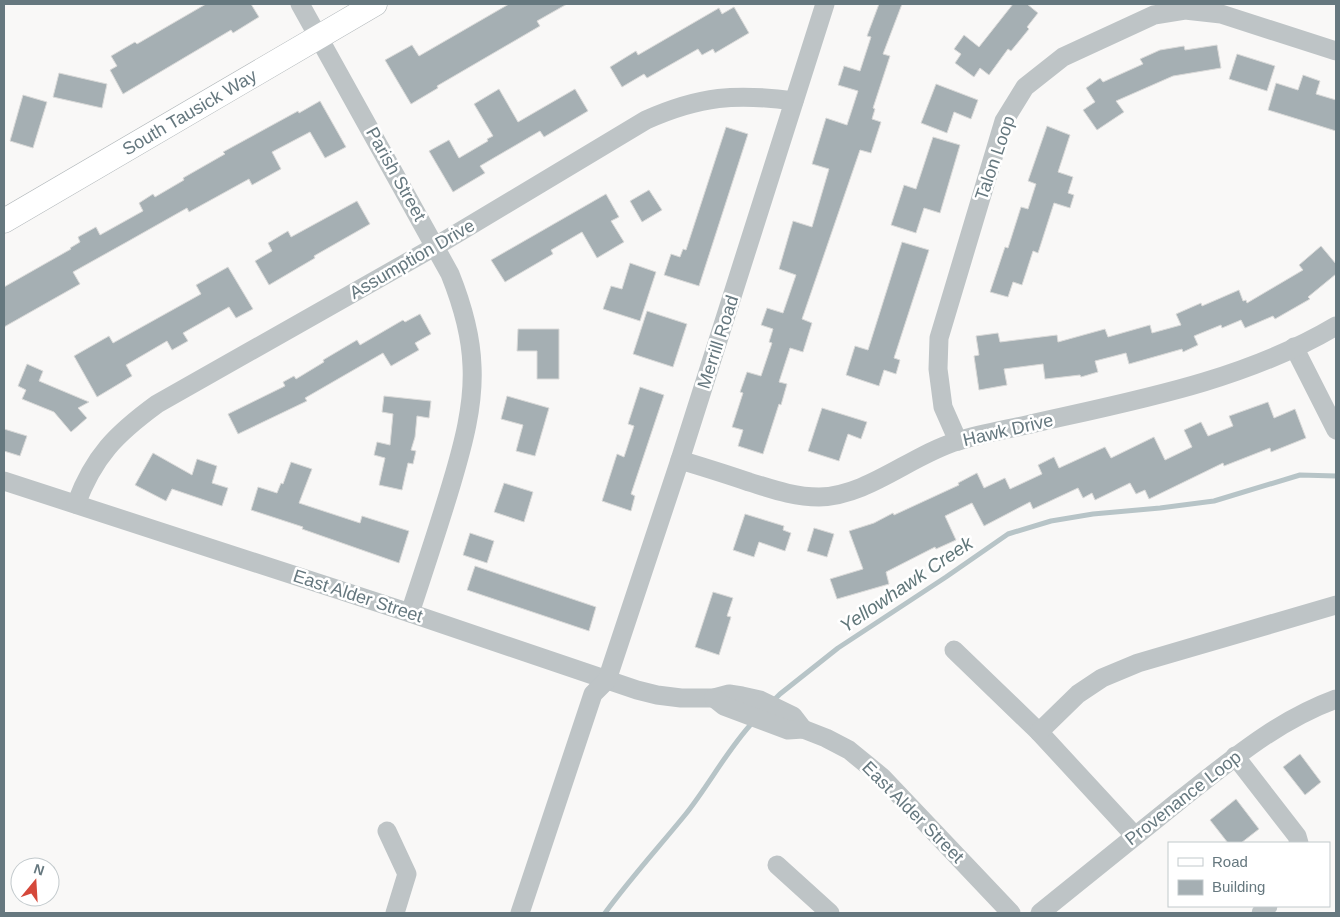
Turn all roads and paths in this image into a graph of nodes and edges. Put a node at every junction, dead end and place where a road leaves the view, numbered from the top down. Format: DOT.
graph roads {
  1 [pos="300,4"];
  2 [pos="375,4"];
  3 [pos="825,4"];
  4 [pos="319,36"];
  5 [pos="1336,51"];
  6 [pos="794,101"];
  7 [pos="4,221"];
  8 [pos="436,246"];
  9 [pos="1336,326"];
  10 [pos="1294,347"];
  11 [pos="1336,430"];
  12 [pos="958,441"];
  13 [pos="680,460"];
  14 [pos="4,481"];
  15 [pos="76,504"];
  16 [pos="1336,605"];
  17 [pos="410,613"];
  18 [pos="954,650"];
  19 [pos="607,680"];
  20 [pos="1336,699"];
  21 [pos="1039,732"];
  22 [pos="1235,756"];
  23 [pos="387,831"];
  24 [pos="1135,836"];
  25 [pos="1299,842"];
  26 [pos="777,865"];
  27 [pos="395,913"];
  28 [pos="520,913"];
  29 [pos="830,913"];
  30 [pos="1011,913"];
  31 [pos="1040,913"];
  1 -- 4 [label="street, Parish Street"];
  2 -- 4 [label="main road, South Tausick Way"];
  3 -- 6 [label="street, Merrill Road"];
  4 -- 7 [label="main road, South Tausick Way"];
  4 -- 8 [label="street, Parish Street"];
  5 -- 12 [label="street, Talon Loop"];
  6 -- 8 [label="street, Assumption Drive"];
  6 -- 13 [label="street, Merrill Road"];
  8 -- 15 [label="street, Assumption Drive"];
  8 -- 17 [label="street, Parish Street"];
  9 -- 10 [label="street, Hawk Drive"];
  10 -- 11 [label="street"];
  10 -- 12 [label="street, Hawk Drive"];
  12 -- 13 [label="street, Hawk Drive"];
  13 -- 19 [label="street, Merrill Road"];
  14 -- 15 [label="street, East Alder Street"];
  15 -- 17 [label="street, East Alder Street"];
  16 -- 21 [label="street"];
  17 -- 19 [label="street, East Alder Street"];
  18 -- 21 [label="street"];
  19 -- 28 [label="street"];
  19 -- 30 [label="street, East Alder Street"];
  20 -- 22 [label="street, Provenance Loop"];
  21 -- 24 [label="street"];
  22 -- 24 [label="street, Provenance Loop"];
  22 -- 25 [label="street"];
  23 -- 27 [label="street"];
  24 -- 31 [label="street, Provenance Loop"];
  26 -- 29 [label="street"];
}
